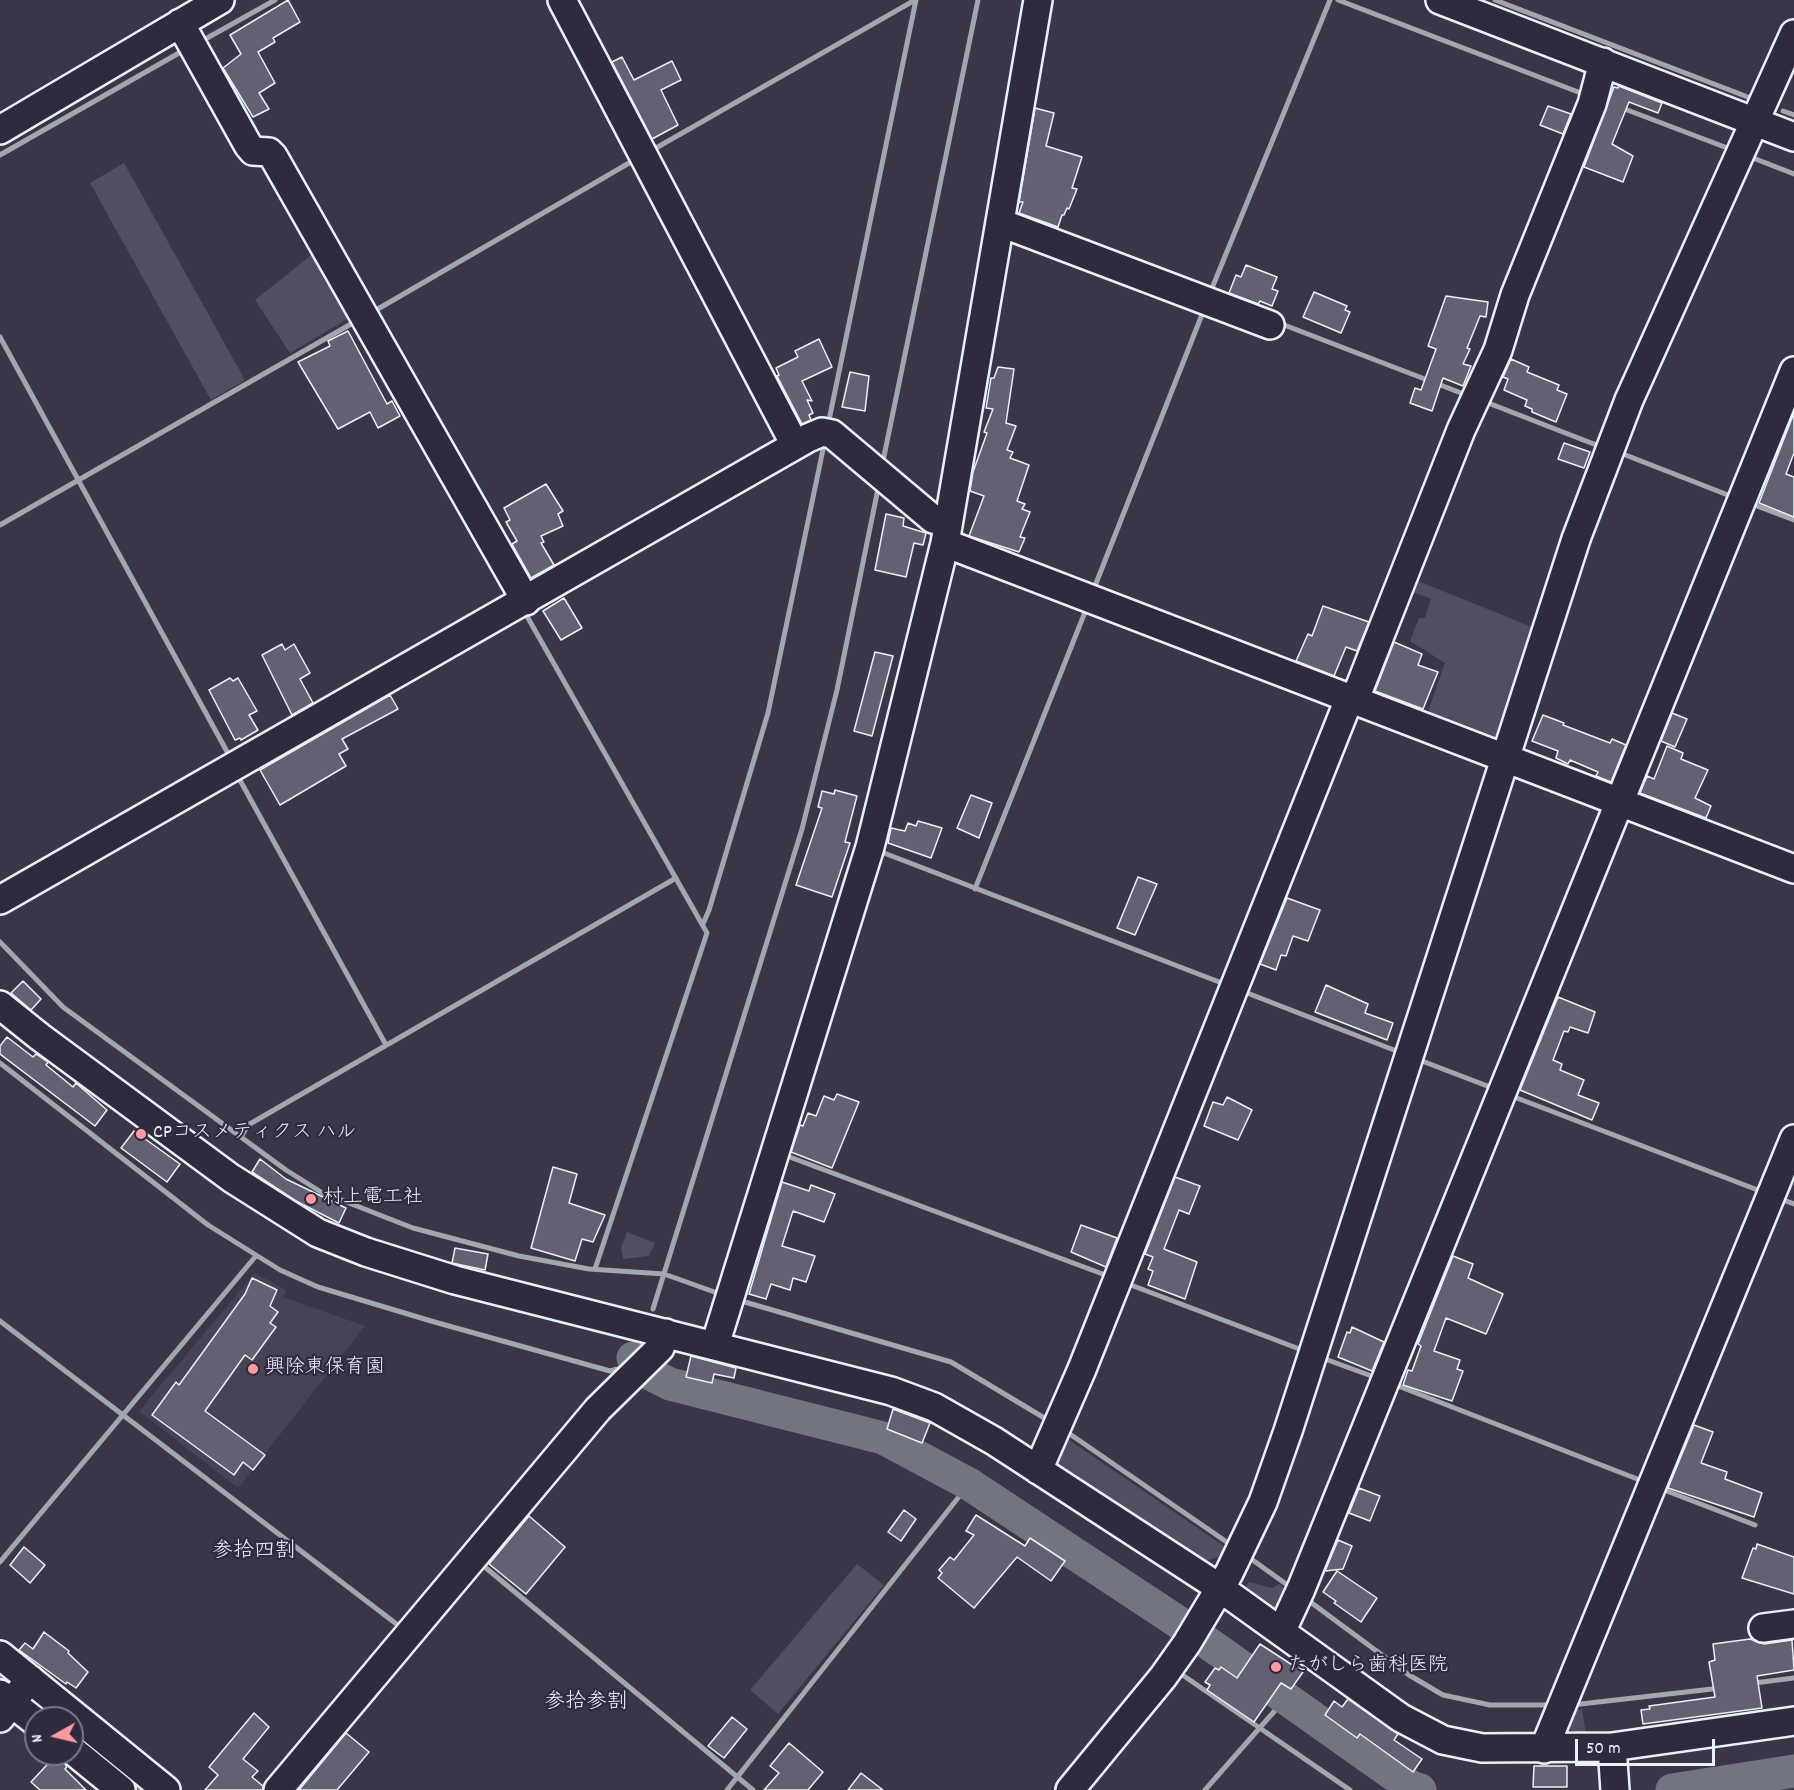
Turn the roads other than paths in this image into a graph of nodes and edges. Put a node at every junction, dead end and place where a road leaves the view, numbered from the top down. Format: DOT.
graph roads {
  1 [pos="220,0"];
  2 [pos="562,0"];
  3 [pos="1038,0"];
  4 [pos="1440,0"];
  5 [pos="1794,34"];
  6 [pos="188,38"];
  7 [pos="1603,62"];
  8 [pos="1755,122"];
  9 [pos="0,130"];
  10 [pos="1794,137"];
  11 [pos="1001,223"];
  12 [pos="1270,325"];
  13 [pos="1794,371"];
  14 [pos="795,445"];
  15 [pos="946,533"];
  16 [pos="521,603"];
  17 [pos="1353,698"];
  18 [pos="1505,758"];
  19 [pos="1619,801"];
  20 [pos="1794,869"];
  21 [pos="0,900"];
  22 [pos="4,1016"];
  23 [pos="1794,1139"];
  24 [pos="666,1333"];
  25 [pos="715,1345"];
  26 [pos="1038,1470"];
  27 [pos="1220,1588"];
  28 [pos="1794,1624"];
  29 [pos="1763,1628"];
  30 [pos="1282,1630"];
  31 [pos="0,1655"];
  32 [pos="17,1702"];
  33 [pos="1794,1721"];
  34 [pos="1612,1747"];
  35 [pos="1544,1749"];
  36 [pos="84,1760"];
  37 [pos="121,1790"];
  38 [pos="166,1790"];
  39 [pos="278,1790"];
  40 [pos="1070,1790"];
  41 [pos="1615,1790"];
  1 -- 6 [label="street"];
  2 -- 14 [label="street"];
  3 -- 11 [label="street"];
  4 -- 7 [label="street"];
  5 -- 8 [label="street"];
  6 -- 9 [label="street"];
  6 -- 16 [label="street"];
  7 -- 8 [label="street"];
  7 -- 17 [label="street"];
  8 -- 10 [label="street"];
  8 -- 18 [label="street"];
  11 -- 12 [label="street"];
  11 -- 15 [label="street"];
  13 -- 19 [label="street"];
  14 -- 15 [label="street"];
  14 -- 16 [label="street"];
  15 -- 17 [label="street"];
  15 -- 25 [label="street"];
  16 -- 21 [label="street"];
  17 -- 18 [label="street"];
  17 -- 26 [label="street"];
  18 -- 19 [label="street"];
  18 -- 27 [label="street"];
  19 -- 20 [label="street"];
  19 -- 30 [label="street"];
  22 -- 24 [label="street"];
  23 -- 35 [label="street"];
  24 -- 25 [label="street"];
  24 -- 39 [label="street"];
  25 -- 26 [label="street"];
  26 -- 27 [label="street"];
  27 -- 30 [label="street"];
  27 -- 40 [label="street"];
  28 -- 29 [label="street"];
  30 -- 35 [label="street"];
  31 -- 32 [label="street"];
  32 -- 38 [label="street"];
  33 -- 34 [label="street"];
  34 -- 35 [label="street"];
  34 -- 41 [label="street"];
  36 -- 37 [label="street"];
}
